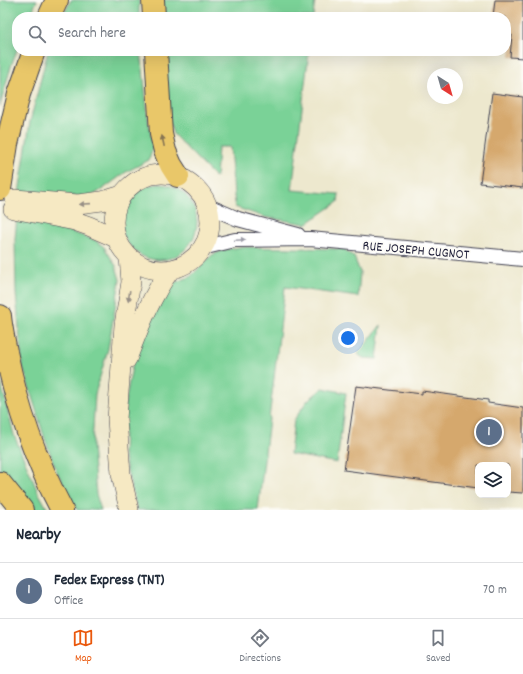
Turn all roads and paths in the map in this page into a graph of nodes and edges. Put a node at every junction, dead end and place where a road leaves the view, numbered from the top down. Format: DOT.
graph roads {
  1 [pos="57,0"];
  2 [pos="153,0"];
  3 [pos="51,12"];
  4 [pos="154,12"];
  5 [pos="32,56"];
  6 [pos="156,56"];
  7 [pos="178,176"];
  8 [pos="122,194"];
  9 [pos="10,199"];
  10 [pos="208,206"];
  11 [pos="116,238"];
  12 [pos="310,239"];
  13 [pos="202,248"];
  14 [pos="129,257"];
  15 [pos="523,259"];
  16 [pos="171,269"];
  17 [pos="0,316"];
  18 [pos="120,380"];
  19 [pos="0,483"];
  20 [pos="22,510"];
  21 [pos="62,510"];
  22 [pos="129,510"];
  1 -- 3 [label="main road"];
  2 -- 4 [label="main road"];
  5 -- 9 [label="main road"];
  7 -- 6 [label="main road, one-way"];
  7 -- 8 [label="main road"];
  7 -- 10 [label="main road"];
  8 -- 9 [label="main road, one-way"];
  8 -- 11 [label="main road"];
  9 -- 11 [label="main road"];
  10 -- 12 [label="street, RUE JOSEPH CUGNOT"];
  10 -- 13 [label="main road"];
  11 -- 14 [label="main road"];
  13 -- 12 [label="street, RUE JOSEPH CUGNOT, one-way"];
  12 -- 15 [label="street, RUE JOSEPH CUGNOT"];
  13 -- 16 [label="main road"];
  14 -- 16 [label="main road"];
  14 -- 18 [label="main road, one-way"];
  16 -- 18 [label="main road"];
  17 -- 21 [label="main road"];
  18 -- 22 [label="main road"];
  19 -- 20 [label="main road"];
}
